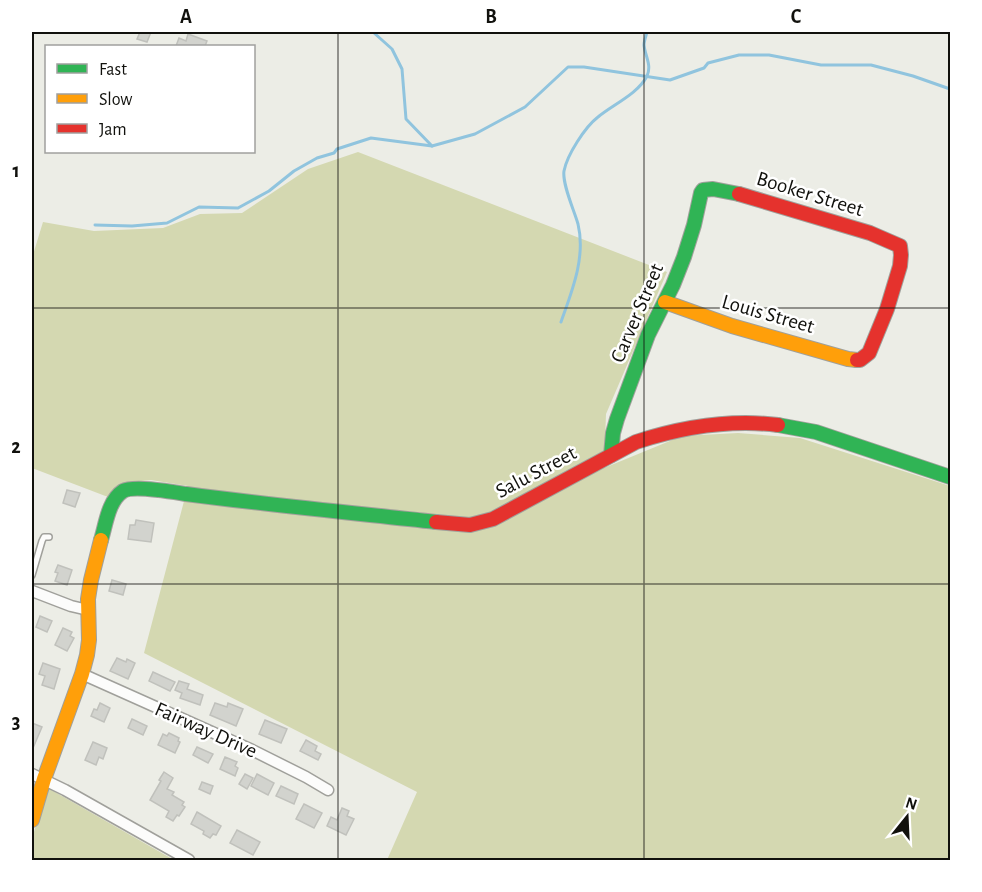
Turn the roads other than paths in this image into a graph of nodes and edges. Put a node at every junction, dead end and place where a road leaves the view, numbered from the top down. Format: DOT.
graph roads {
  1 [pos="705,189"];
  2 [pos="665,302"];
  3 [pos="861,360"];
  4 [pos="611,455"];
  5 [pos="951,477"];
  6 [pos="49,537"];
  7 [pos="32,575"];
  8 [pos="32,591"];
  9 [pos="88,610"];
  10 [pos="82,674"];
  11 [pos="38,776"];
  12 [pos="328,790"];
  13 [pos="32,820"];
  14 [pos="189,861"];
  1 -- 2 [label="street, Carver Street"];
  1 -- 3 [label="street, Booker Street"];
  2 -- 3 [label="street, Louis Street"];
  2 -- 4 [label="street, Carver Street"];
  4 -- 5 [label="street, Salu Street"];
  4 -- 9 [label="street, Salu Street"];
  6 -- 7 [label="lane"];
  8 -- 9 [label="street"];
  9 -- 10 [label="street"];
  10 -- 11 [label="street"];
  10 -- 12 [label="street, Fairway Drive"];
  11 -- 13 [label="street"];
  11 -- 14 [label="street"];
}
